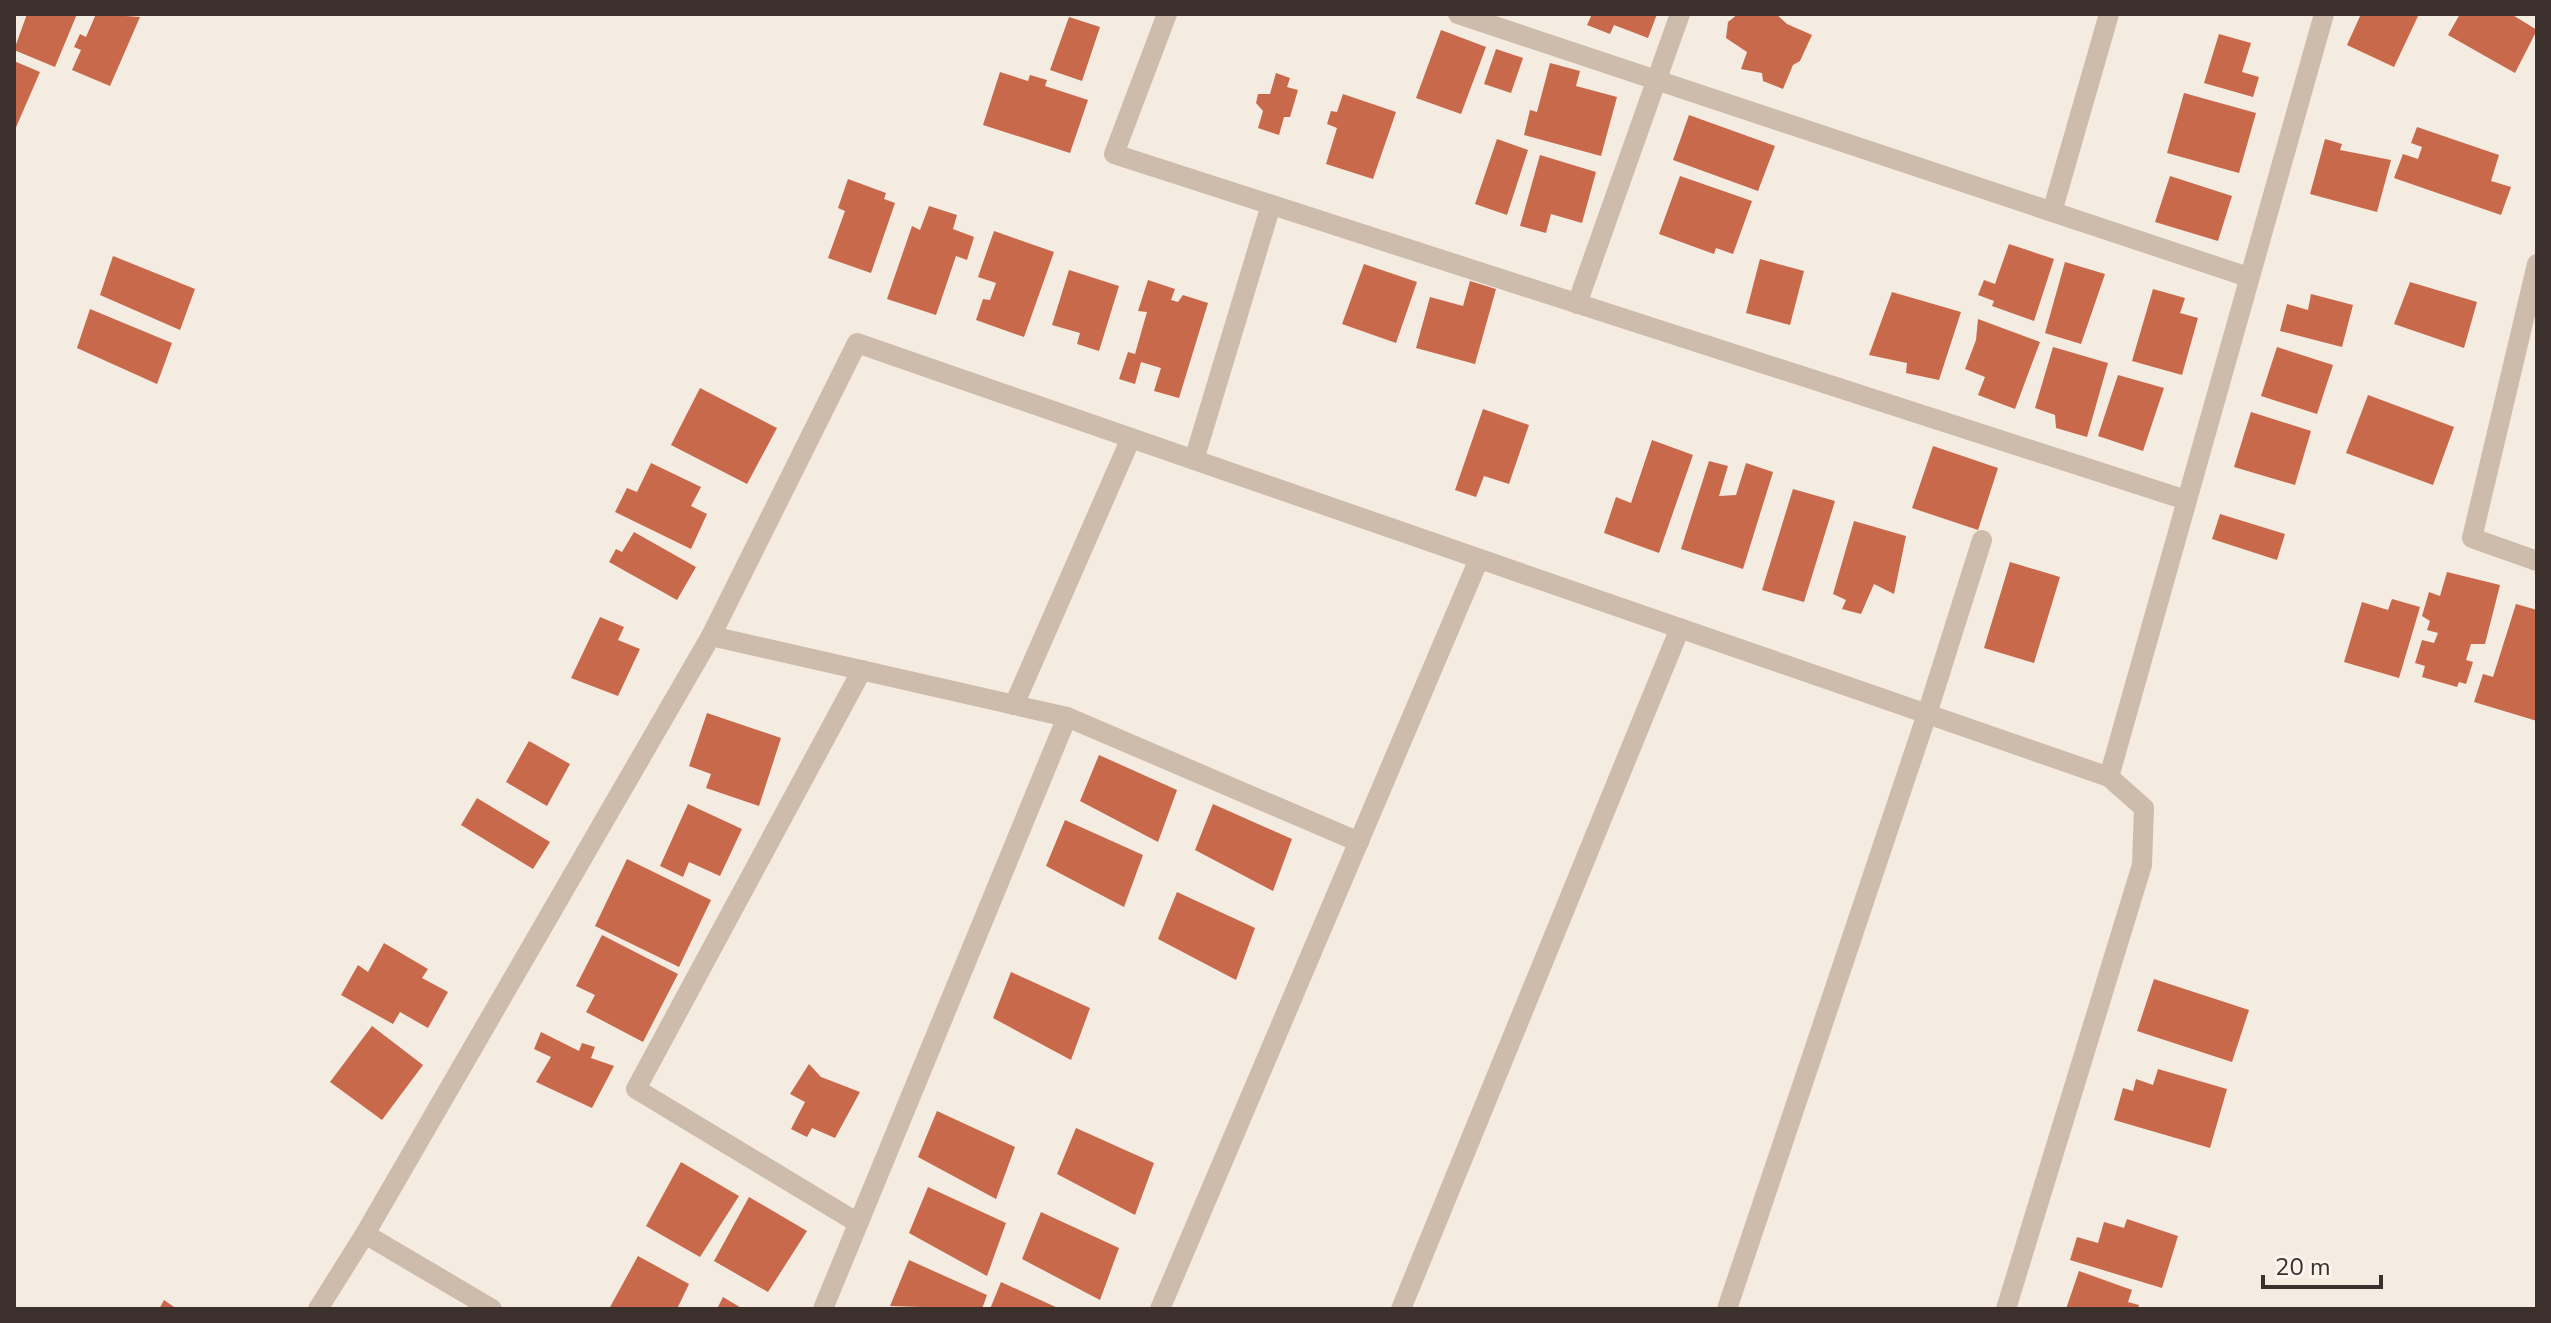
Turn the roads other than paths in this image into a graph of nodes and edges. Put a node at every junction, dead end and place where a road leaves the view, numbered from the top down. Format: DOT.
graph roads {
  1 [pos="1167,14"];
  2 [pos="1458,14"];
  3 [pos="1680,14"];
  4 [pos="2109,14"];
  5 [pos="2324,14"];
  6 [pos="1656,80"];
  7 [pos="1271,205"];
  8 [pos="2052,212"];
  9 [pos="2537,264"];
  10 [pos="2248,277"];
  11 [pos="1577,304"];
  12 [pos="1131,438"];
  13 [pos="1194,460"];
  14 [pos="2186,500"];
  15 [pos="1982,540"];
  16 [pos="1479,559"];
  17 [pos="2537,561"];
  18 [pos="1680,628"];
  19 [pos="711,636"];
  20 [pos="862,670"];
  21 [pos="1014,705"];
  22 [pos="1927,714"];
  23 [pos="1067,717"];
  24 [pos="2109,777"];
  25 [pos="1359,842"];
  26 [pos="858,1223"];
  27 [pos="365,1234"];
  28 [pos="318,1309"];
  29 [pos="492,1309"];
  30 [pos="823,1309"];
  31 [pos="1160,1309"];
  32 [pos="1401,1309"];
  33 [pos="1727,1309"];
  34 [pos="2006,1309"];
  1 -- 7 [label="street"];
  2 -- 6 [label="street"];
  3 -- 6 [label="street"];
  4 -- 8 [label="street"];
  5 -- 10 [label="street"];
  6 -- 8 [label="street"];
  6 -- 11 [label="street"];
  7 -- 11 [label="street"];
  7 -- 13 [label="street"];
  8 -- 10 [label="street"];
  9 -- 17 [label="street"];
  10 -- 14 [label="street"];
  11 -- 14 [label="street"];
  12 -- 13 [label="street"];
  12 -- 19 [label="street"];
  12 -- 21 [label="street"];
  13 -- 16 [label="street"];
  14 -- 24 [label="street"];
  15 -- 22 [label="street"];
  16 -- 18 [label="street"];
  16 -- 25 [label="street"];
  18 -- 22 [label="street"];
  18 -- 32 [label="street"];
  19 -- 20 [label="street"];
  19 -- 27 [label="street"];
  20 -- 21 [label="street"];
  20 -- 26 [label="street"];
  21 -- 23 [label="street"];
  22 -- 24 [label="street"];
  22 -- 33 [label="street"];
  23 -- 25 [label="street"];
  23 -- 26 [label="street"];
  24 -- 34 [label="street"];
  25 -- 31 [label="street"];
  26 -- 30 [label="street"];
  27 -- 28 [label="street"];
  27 -- 29 [label="street"];
}
